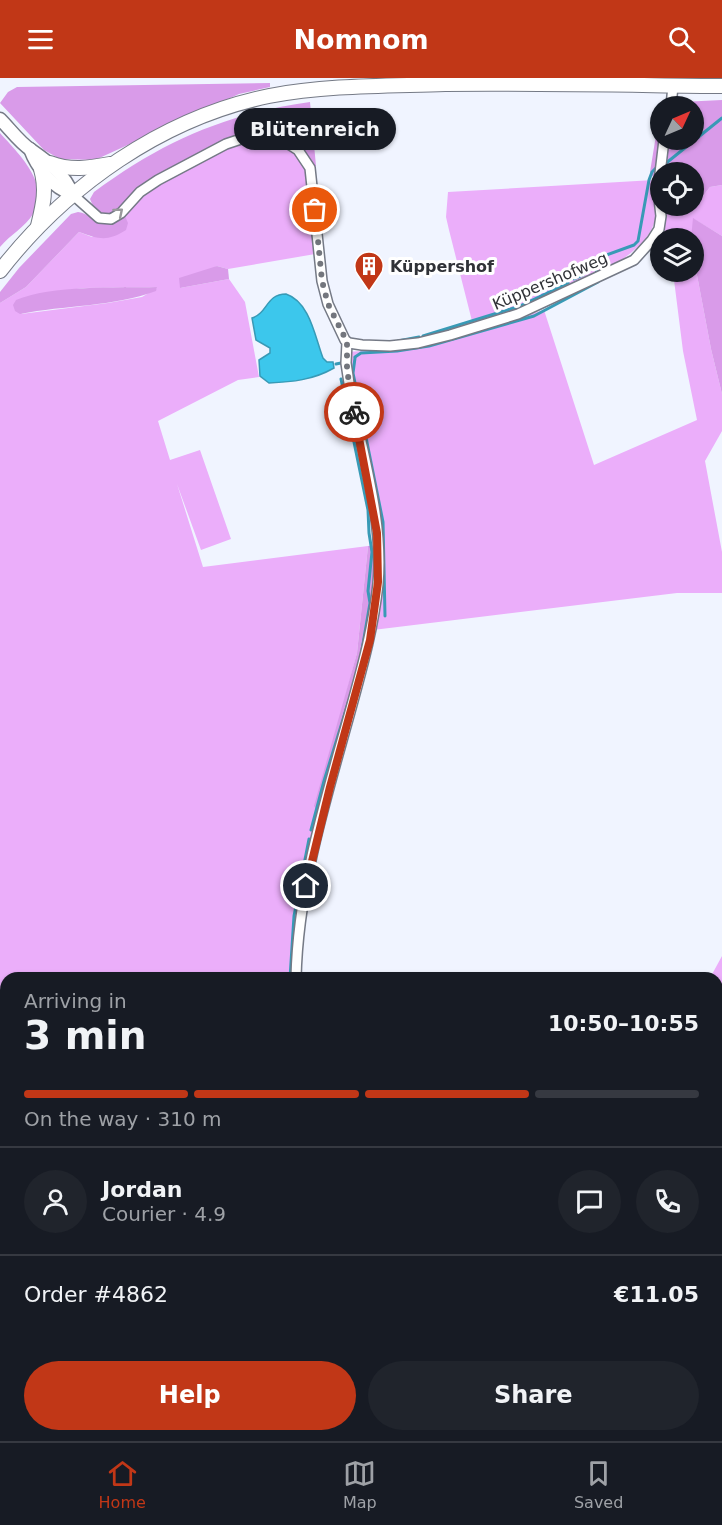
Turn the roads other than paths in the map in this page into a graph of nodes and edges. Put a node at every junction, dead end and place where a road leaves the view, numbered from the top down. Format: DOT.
graph roads {
  1 [pos="673,86"];
  2 [pos="722,86"];
  3 [pos="672,96"];
  4 [pos="0,119"];
  5 [pos="663,150"];
  6 [pos="115,163"];
  7 [pos="45,166"];
  8 [pos="72,194"];
  9 [pos="37,227"];
  10 [pos="0,271"];
  11 [pos="347,342"];
  12 [pos="296,972"];
  1 -- 2 [label="main road"];
  1 -- 3 [label="street"];
  1 -- 6 [label="main road"];
  4 -- 7 [label="main road"];
  5 -- 11 [label="street, Küppershofweg"];
  6 -- 7 [label="main road"];
  6 -- 8 [label="main road"];
  7 -- 8 [label="main road"];
  7 -- 9 [label="main road"];
  8 -- 9 [label="main road"];
  8 -- 11 [label="street, one-way"];
  9 -- 10 [label="main road"];
  11 -- 12 [label="street"];
}
